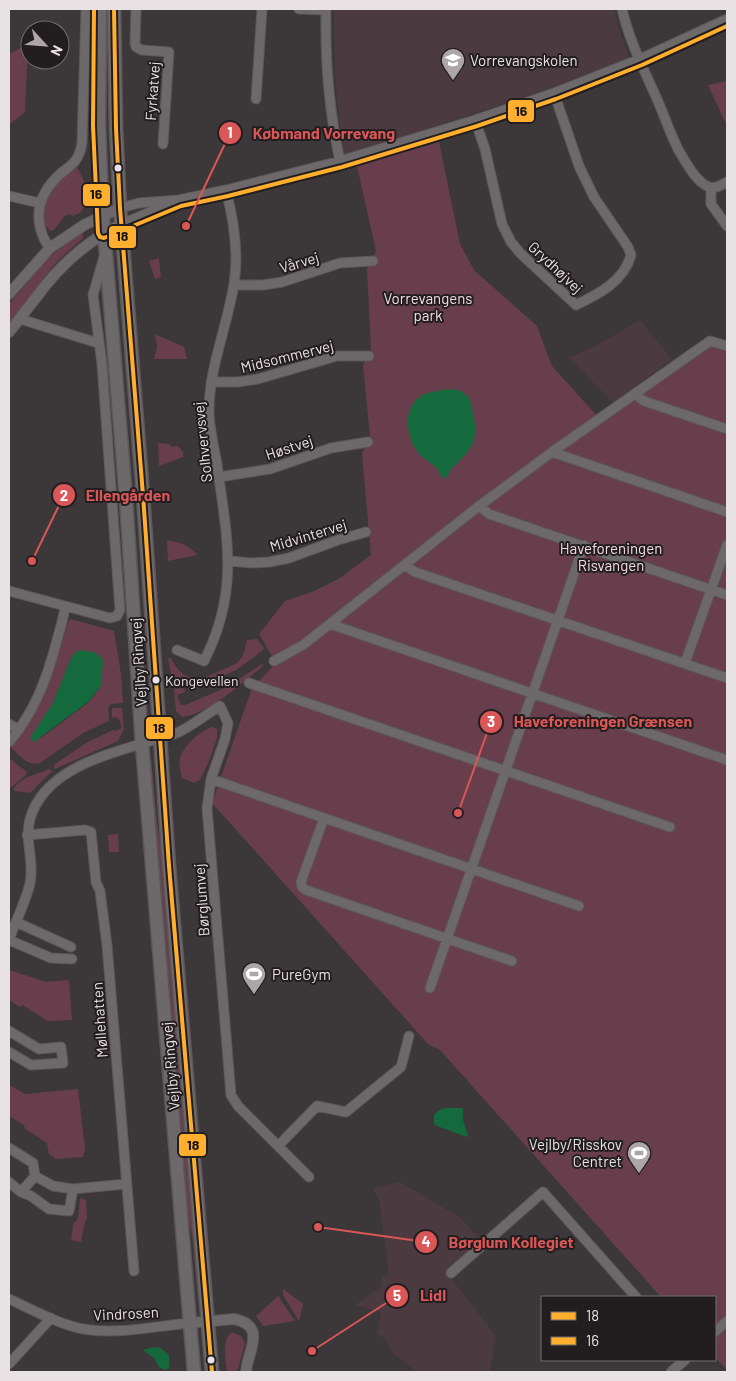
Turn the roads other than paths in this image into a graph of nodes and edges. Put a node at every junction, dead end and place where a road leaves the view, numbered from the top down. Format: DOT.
graph roads {
  1 [pos="86,9"];
  2 [pos="100,9"];
  3 [pos="114,9"];
  4 [pos="136,9"];
  5 [pos="262,9"];
  6 [pos="299,9"];
  7 [pos="622,9"];
  8 [pos="326,10"];
  9 [pos="727,18"];
  10 [pos="640,59"];
  11 [pos="554,93"];
  12 [pos="256,99"];
  13 [pos="475,120"];
  14 [pos="163,144"];
  15 [pos="340,161"];
  16 [pos="727,182"];
  17 [pos="711,188"];
  18 [pos="226,190"];
  19 [pos="9,196"];
  20 [pos="179,200"];
  21 [pos="40,203"];
  22 [pos="120,208"];
  23 [pos="103,216"];
  24 [pos="122,224"];
  25 [pos="727,226"];
  26 [pos="104,232"];
  27 [pos="50,248"];
  28 [pos="106,253"];
  29 [pos="373,261"];
  30 [pos="234,285"];
  31 [pos="9,294"];
  32 [pos="20,319"];
  33 [pos="9,332"];
  34 [pos="98,343"];
  35 [pos="727,346"];
  36 [pos="369,356"];
  37 [pos="211,382"];
  38 [pos="635,394"];
  39 [pos="727,429"];
  40 [pos="368,442"];
  41 [pos="552,452"];
  42 [pos="218,478"];
  43 [pos="479,506"];
  44 [pos="727,512"];
  45 [pos="366,532"];
  46 [pos="584,545"];
  47 [pos="727,545"];
  48 [pos="229,561"];
  49 [pos="405,565"];
  50 [pos="712,590"];
  51 [pos="9,591"];
  52 [pos="727,595"];
  53 [pos="65,606"];
  54 [pos="558,620"];
  55 [pos="330,624"];
  56 [pos="177,650"];
  57 [pos="274,661"];
  58 [pos="685,663"];
  59 [pos="727,678"];
  60 [pos="250,683"];
  61 [pos="531,694"];
  62 [pos="9,724"];
  63 [pos="19,730"];
  64 [pos="160,738"];
  65 [pos="9,742"];
  66 [pos="142,744"];
  67 [pos="727,760"];
  68 [pos="504,770"];
  69 [pos="212,779"];
  70 [pos="324,818"];
  71 [pos="670,827"];
  72 [pos="27,835"];
  73 [pos="470,869"];
  74 [pos="579,906"];
  75 [pos="16,922"];
  76 [pos="447,938"];
  77 [pos="9,940"];
  78 [pos="71,947"];
  79 [pos="72,959"];
  80 [pos="512,961"];
  81 [pos="430,988"];
  82 [pos="9,1031"];
  83 [pos="409,1036"];
  84 [pos="9,1052"];
  85 [pos="278,1146"];
  86 [pos="9,1148"];
  87 [pos="35,1176"];
  88 [pos="309,1177"];
  89 [pos="9,1182"];
  90 [pos="126,1184"];
  91 [pos="73,1190"];
  92 [pos="21,1192"];
  93 [pos="134,1271"];
  94 [pos="451,1273"];
  95 [pos="635,1296"];
  96 [pos="9,1299"];
  97 [pos="52,1318"];
  98 [pos="727,1321"];
  99 [pos="208,1322"];
  100 [pos="190,1323"];
  101 [pos="716,1331"];
  102 [pos="684,1361"];
  103 [pos="9,1364"];
  104 [pos="674,1371"];
  105 [pos="194,1372"];
  106 [pos="212,1372"];
  107 [pos="246,1372"];
  1 -- 21 [label="street"];
  2 -- 23 [label="main road, Vejlby Ringvej"];
  3 -- 22 [label="main road, Vejlby Ringvej"];
  4 -- 14 [label="street, Fyrkatvej"];
  5 -- 12 [label="street"];
  6 -- 8 [label="street"];
  7 -- 10 [label="street"];
  8 -- 15 [label="street"];
  9 -- 10 [label="street"];
  10 -- 11 [label="street"];
  10 -- 17 [label="street"];
  11 -- 13 [label="street"];
  11 -- 13 [label="street, Grydhøjvej"];
  13 -- 15 [label="street"];
  15 -- 18 [label="street"];
  16 -- 17 [label="street"];
  17 -- 25 [label="street"];
  18 -- 20 [label="street"];
  18 -- 30 [label="street, Solhvervsvej"];
  19 -- 21 [label="street"];
  20 -- 22 [label="street"];
  20 -- 24 [label="street"];
  21 -- 27 [label="street"];
  22 -- 23 [label="street"];
  22 -- 24 [label="main road, Vejlby Ringvej"];
  23 -- 26 [label="main road, Vejlby Ringvej"];
  23 -- 27 [label="street"];
  24 -- 26 [label="street"];
  24 -- 64 [label="main road, Vejlby Ringvej"];
  26 -- 28 [label="main road, Vejlby Ringvej"];
  26 -- 32 [label="street"];
  27 -- 31 [label="street"];
  28 -- 34 [label="street, Vejlby Ringvej"];
  28 -- 66 [label="main road, Vejlby Ringvej"];
  29 -- 30 [label="street, Vårvej"];
  30 -- 37 [label="street, Solhvervsvej"];
  32 -- 33 [label="street"];
  32 -- 34 [label="street"];
  34 -- 53 [label="street, Vejlby Ringvej"];
  35 -- 38 [label="street"];
  36 -- 37 [label="street, Midsommervej"];
  37 -- 42 [label="street, Solhvervsvej"];
  38 -- 39 [label="street"];
  38 -- 41 [label="street"];
  40 -- 42 [label="street, Høstvej"];
  41 -- 43 [label="street"];
  41 -- 44 [label="street"];
  42 -- 48 [label="street, Solhvervsvej"];
  43 -- 46 [label="street"];
  43 -- 49 [label="street"];
  45 -- 48 [label="street, Midvintervej"];
  46 -- 50 [label="street"];
  46 -- 54 [label="street"];
  47 -- 50 [label="street"];
  48 -- 56 [label="street, Solhvervsvej"];
  49 -- 54 [label="street"];
  49 -- 55 [label="street"];
  50 -- 52 [label="street"];
  50 -- 58 [label="street"];
  51 -- 53 [label="street"];
  53 -- 63 [label="street"];
  54 -- 58 [label="street"];
  54 -- 61 [label="street"];
  55 -- 57 [label="street"];
  55 -- 61 [label="street"];
  58 -- 59 [label="street"];
  60 -- 68 [label="street"];
  61 -- 67 [label="street"];
  61 -- 68 [label="street"];
  62 -- 63 [label="street"];
  63 -- 65 [label="street"];
  64 -- 66 [label="street"];
  64 -- 69 [label="street, Børglumvej"];
  64 -- 99 [label="main road, Vejlby Ringvej"];
  66 -- 72 [label="street"];
  66 -- 100 [label="main road, Vejlby Ringvej"];
  68 -- 71 [label="street"];
  68 -- 73 [label="street"];
  69 -- 70 [label="street"];
  69 -- 85 [label="street, Børglumvej"];
  70 -- 73 [label="street"];
  70 -- 76 [label="street"];
  72 -- 75 [label="street"];
  72 -- 90 [label="street, Møllehatten"];
  73 -- 74 [label="street"];
  73 -- 76 [label="street"];
  75 -- 77 [label="street"];
  75 -- 78 [label="street"];
  76 -- 80 [label="street"];
  76 -- 81 [label="street"];
  77 -- 79 [label="street"];
  82 -- 84 [label="street"];
  83 -- 85 [label="street"];
  85 -- 88 [label="street, Børglumvej"];
  86 -- 87 [label="street"];
  87 -- 91 [label="street"];
  87 -- 92 [label="street"];
  89 -- 92 [label="street"];
  90 -- 91 [label="street"];
  90 -- 93 [label="street, Møllehatten"];
  91 -- 92 [label="street"];
  94 -- 95 [label="street"];
  96 -- 97 [label="street, Vindrosen"];
  97 -- 100 [label="street, Vindrosen"];
  97 -- 103 [label="street"];
  98 -- 101 [label="street"];
  99 -- 100 [label="street"];
  99 -- 106 [label="main road, Vejlby Ringvej"];
  99 -- 107 [label="street"];
  100 -- 105 [label="main road, Vejlby Ringvej"];
  102 -- 104 [label="street"];
}
